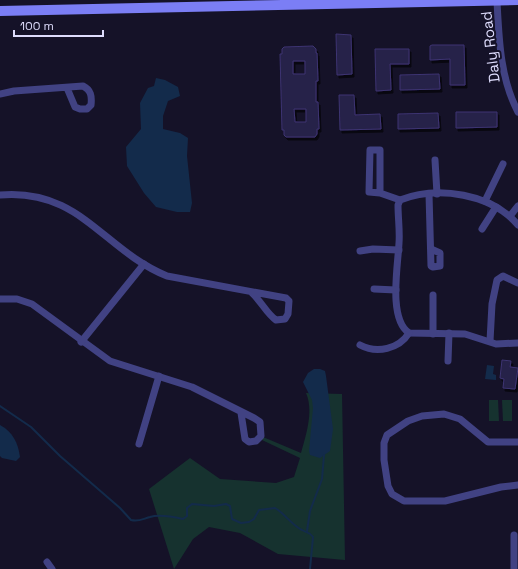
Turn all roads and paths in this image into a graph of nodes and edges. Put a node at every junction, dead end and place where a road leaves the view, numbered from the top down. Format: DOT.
graph roads {
  1 [pos="518,0"];
  2 [pos="467,1"];
  3 [pos="498,1"];
  4 [pos="192,4"];
  5 [pos="0,11"];
  6 [pos="67,88"];
  7 [pos="0,94"];
  8 [pos="518,112"];
  9 [pos="435,160"];
  10 [pos="503,164"];
  11 [pos="380,193"];
  12 [pos="429,194"];
  13 [pos="437,194"];
  14 [pos="0,195"];
  15 [pos="400,200"];
  16 [pos="485,201"];
  17 [pos="518,206"];
  18 [pos="496,207"];
  19 [pos="510,216"];
  20 [pos="518,225"];
  21 [pos="482,229"];
  22 [pos="431,249"];
  23 [pos="399,250"];
  24 [pos="360,251"];
  25 [pos="144,264"];
  26 [pos="518,283"];
  27 [pos="374,289"];
  28 [pos="396,290"];
  29 [pos="252,293"];
  30 [pos="433,295"];
  31 [pos="0,299"];
  32 [pos="409,333"];
  33 [pos="449,333"];
  34 [pos="433,334"];
  35 [pos="490,341"];
  36 [pos="82,342"];
  37 [pos="518,343"];
  38 [pos="360,345"];
  39 [pos="448,360"];
  40 [pos="159,376"];
  41 [pos="241,413"];
  42 [pos="518,442"];
  43 [pos="139,444"];
  44 [pos="518,485"];
  45 [pos="514,535"];
  46 [pos="47,562"];
  47 [pos="52,569"];
  48 [pos="514,569"];
  1 -- 3 [label="main road"];
  2 -- 3 [label="main road"];
  2 -- 4 [label="main road"];
  3 -- 8 [label="street, Daly Road"];
  4 -- 5 [label="main road"];
  6 -- 7 [label="street"];
  9 -- 13 [label="street"];
  10 -- 16 [label="street"];
  11 -- 11 [label="street"];
  11 -- 15 [label="street"];
  12 -- 13 [label="street"];
  12 -- 15 [label="street"];
  12 -- 22 [label="street"];
  13 -- 16 [label="street"];
  14 -- 25 [label="street"];
  15 -- 23 [label="street"];
  16 -- 18 [label="street"];
  17 -- 19 [label="street"];
  18 -- 19 [label="street"];
  18 -- 21 [label="street"];
  19 -- 20 [label="street"];
  23 -- 24 [label="street"];
  23 -- 28 [label="street"];
  25 -- 29 [label="street"];
  25 -- 36 [label="street"];
  26 -- 35 [label="street"];
  27 -- 28 [label="street"];
  28 -- 32 [label="street"];
  29 -- 29 [label="street"];
  30 -- 34 [label="street"];
  31 -- 36 [label="street"];
  32 -- 34 [label="street"];
  32 -- 38 [label="street"];
  33 -- 34 [label="street"];
  33 -- 35 [label="street"];
  33 -- 39 [label="street"];
  35 -- 37 [label="street"];
  36 -- 40 [label="street"];
  40 -- 41 [label="street"];
  40 -- 43 [label="street"];
  42 -- 44 [label="street"];
  45 -- 48 [label="street"];
  46 -- 47 [label="street"];
}
